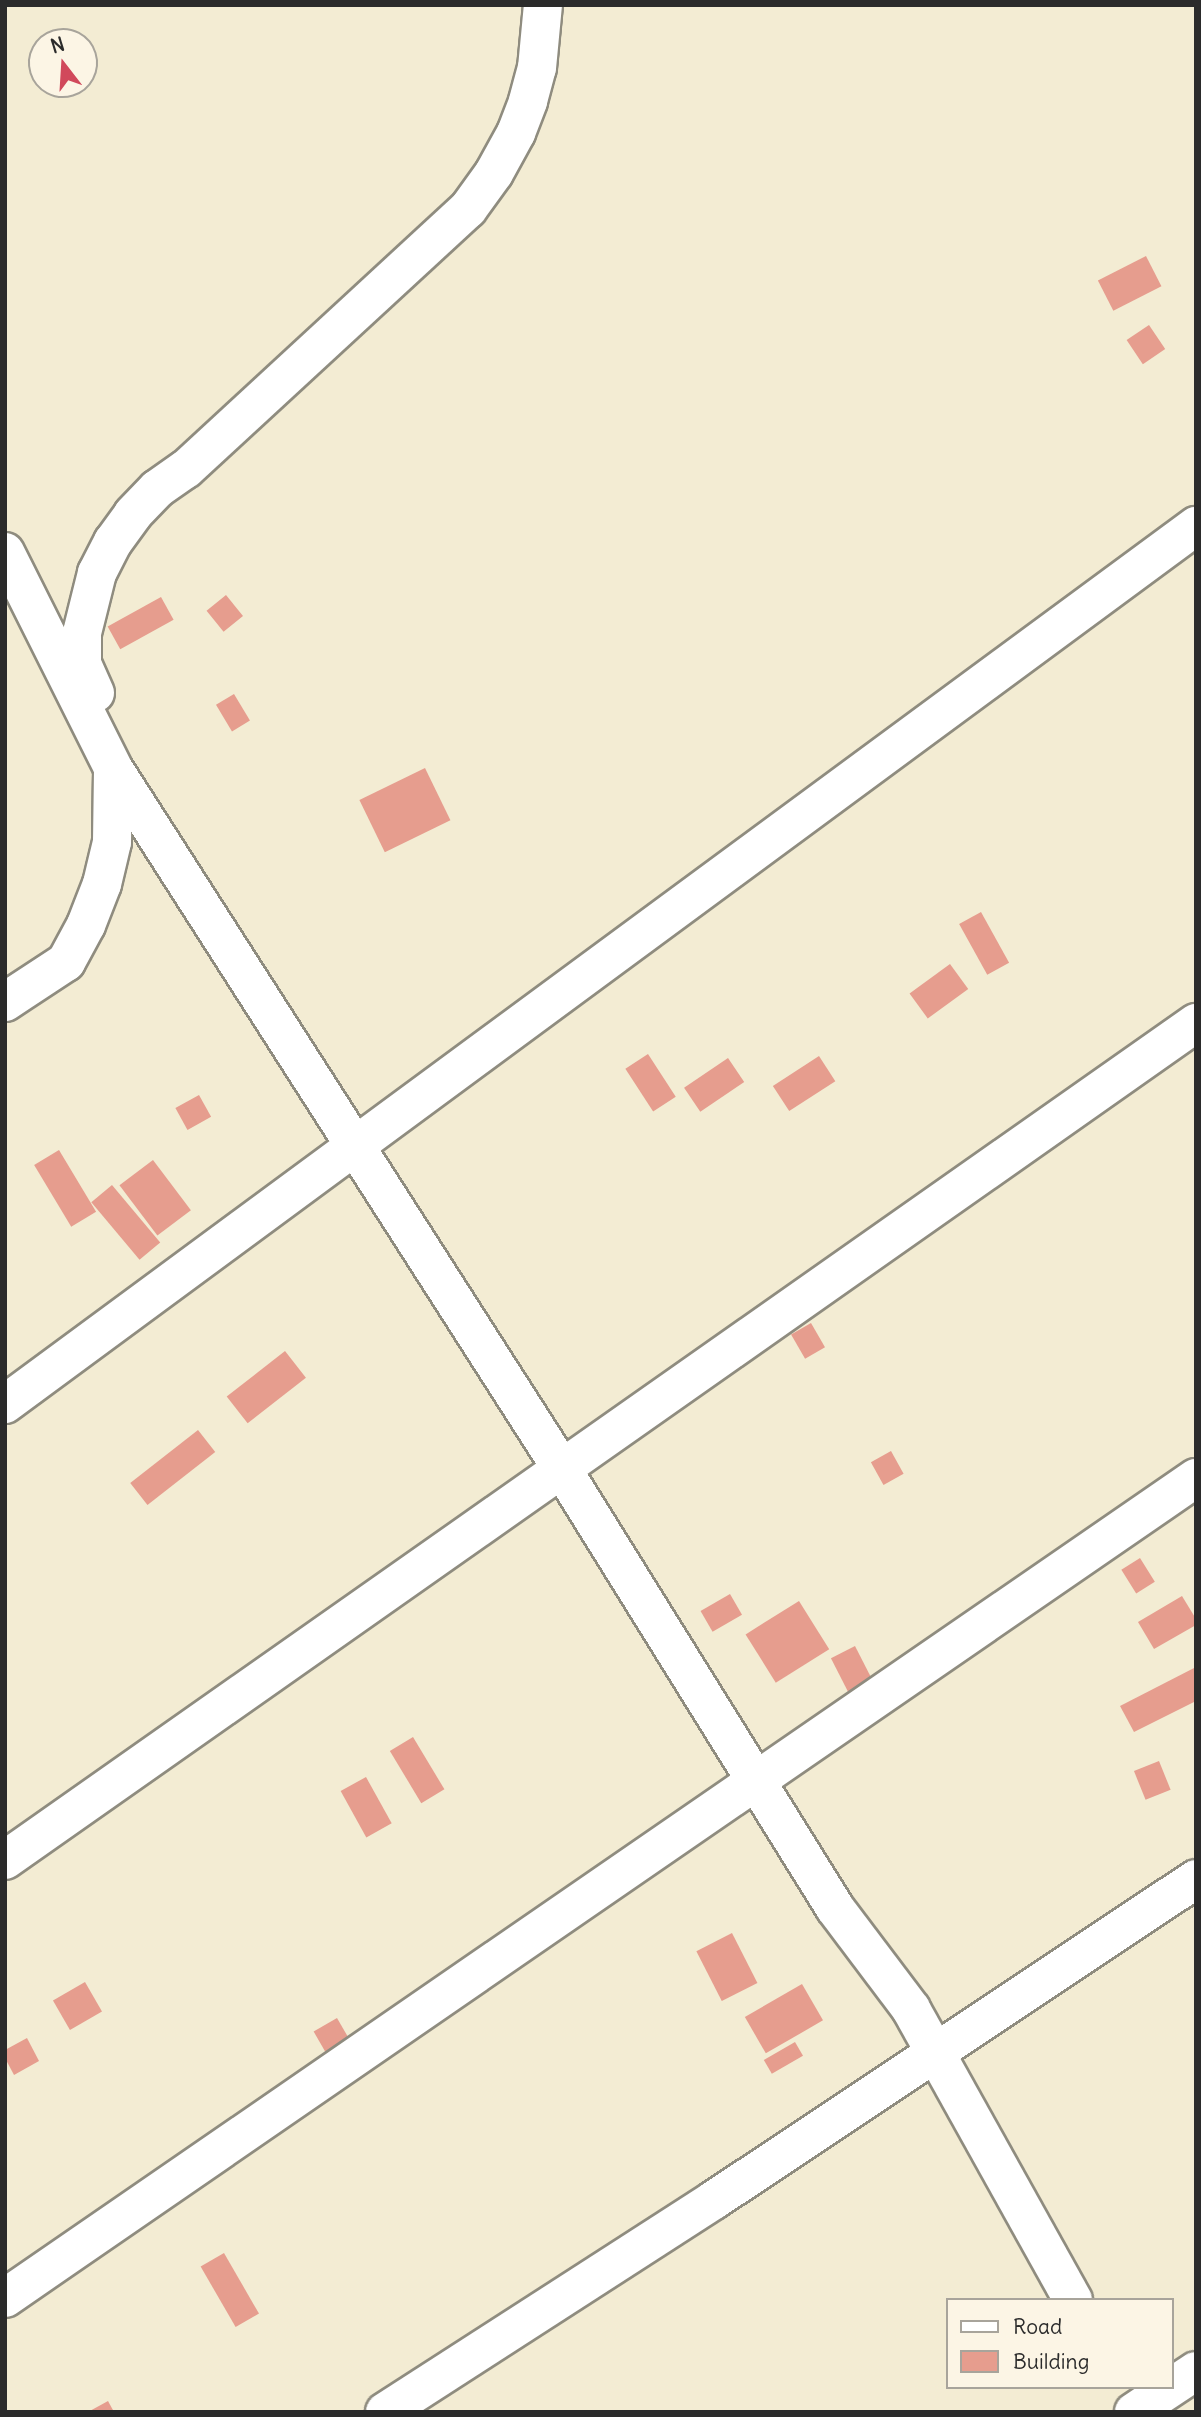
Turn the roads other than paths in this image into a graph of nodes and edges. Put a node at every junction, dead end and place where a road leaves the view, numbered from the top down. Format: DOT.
graph roads {
  1 [pos="543,5"];
  2 [pos="1196,526"];
  3 [pos="5,552"];
  4 [pos="113,768"];
  5 [pos="5,1002"];
  6 [pos="1196,1023"];
  7 [pos="354,1147"];
  8 [pos="5,1404"];
  9 [pos="562,1469"];
  10 [pos="1196,1478"];
  11 [pos="758,1780"];
  12 [pos="5,1860"];
  13 [pos="1196,1879"];
  14 [pos="934,2053"];
  15 [pos="5,2298"];
  16 [pos="1072,2298"];
  17 [pos="1196,2371"];
  18 [pos="1173,2386"];
  19 [pos="1123,2389"];
  20 [pos="1169,2389"];
  21 [pos="1135,2411"];
  22 [pos="385,2412"];
  1 -- 4 [label="street"];
  2 -- 7 [label="street"];
  3 -- 4 [label="street"];
  4 -- 5 [label="street"];
  4 -- 7 [label="street"];
  6 -- 9 [label="street"];
  7 -- 8 [label="street"];
  7 -- 9 [label="street"];
  9 -- 11 [label="street"];
  9 -- 12 [label="street"];
  10 -- 11 [label="street"];
  11 -- 14 [label="street"];
  11 -- 15 [label="street"];
  13 -- 14 [label="street"];
  14 -- 16 [label="street"];
  14 -- 22 [label="street"];
  17 -- 18 [label="street"];
  19 -- 21 [label="street"];
  20 -- 21 [label="street"];
}
